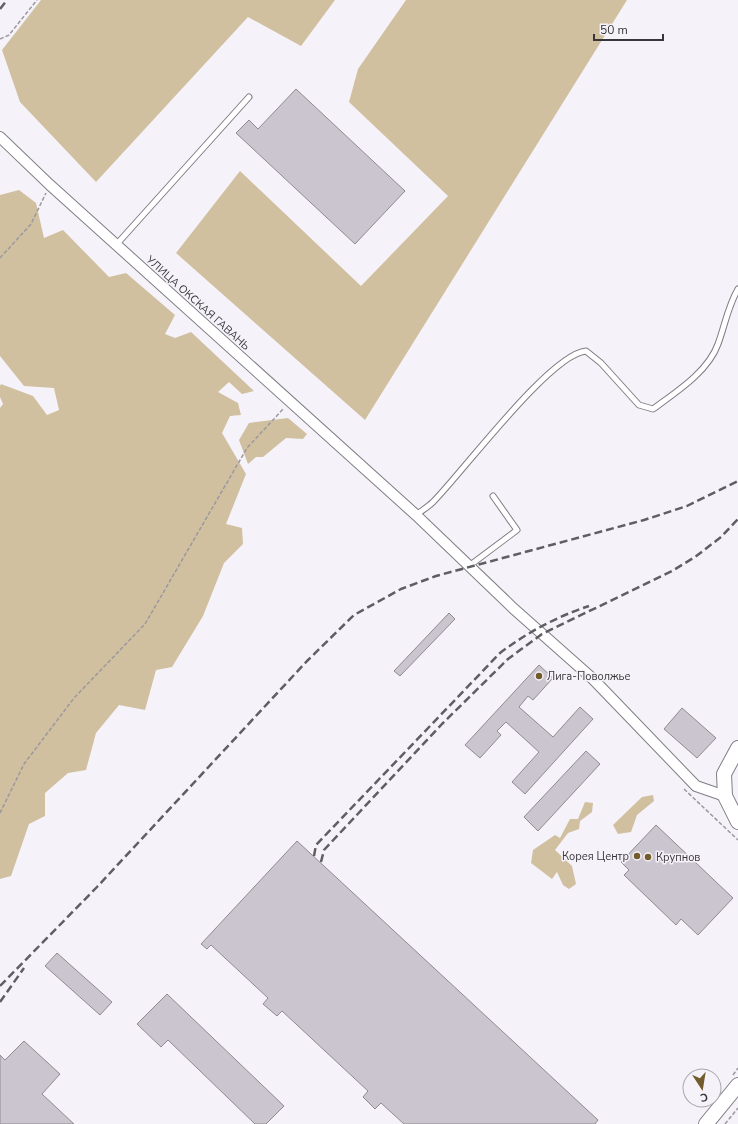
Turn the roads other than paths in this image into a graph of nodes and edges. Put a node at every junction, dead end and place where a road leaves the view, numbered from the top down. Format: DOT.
graph roads {
  1 [pos="249,97"];
  2 [pos="0,137"];
  3 [pos="116,246"];
  4 [pos="738,289"];
  5 [pos="493,496"];
  6 [pos="416,515"];
  7 [pos="469,566"];
  8 [pos="738,748"];
  9 [pos="725,796"];
  10 [pos="738,822"];
  11 [pos="738,1085"];
  12 [pos="706,1124"];
  1 -- 3 [label="lane"];
  2 -- 3 [label="street, УЛИЦА ОКСКАЯ ГАВАНЬ"];
  3 -- 6 [label="street, УЛИЦА ОКСКАЯ ГАВАНЬ"];
  4 -- 6 [label="lane"];
  5 -- 7 [label="lane"];
  6 -- 7 [label="street, УЛИЦА ОКСКАЯ ГАВАНЬ"];
  7 -- 9 [label="street, УЛИЦА ОКСКАЯ ГАВАНЬ"];
  8 -- 9 [label="street"];
  9 -- 10 [label="street"];
  11 -- 12 [label="street"];
}
